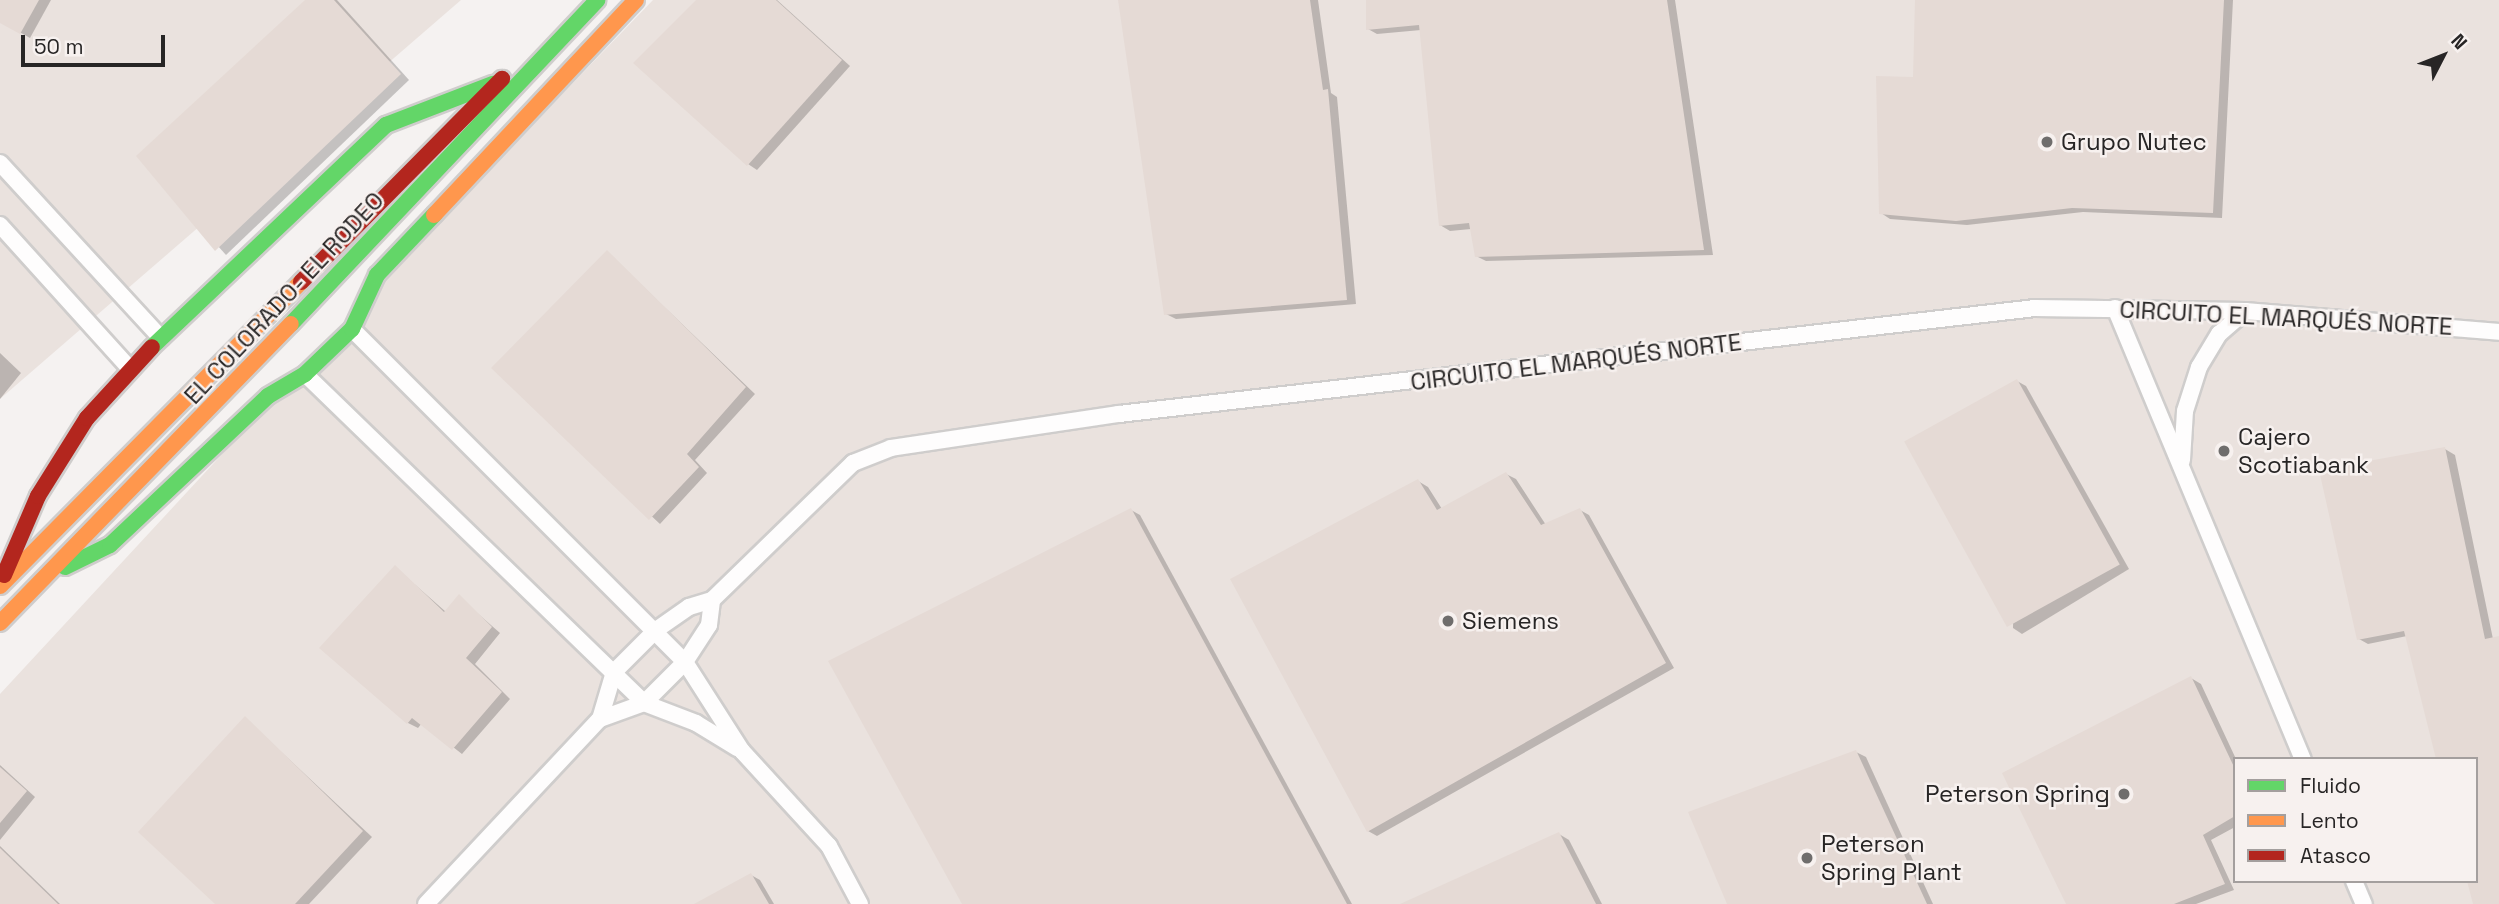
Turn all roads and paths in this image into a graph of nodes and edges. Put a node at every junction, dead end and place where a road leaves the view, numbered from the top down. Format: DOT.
graph roads {
  1 [pos="576,0"];
  2 [pos="597,0"];
  3 [pos="636,0"];
  4 [pos="499,82"];
  5 [pos="0,163"];
  6 [pos="0,225"];
  7 [pos="2115,308"];
  8 [pos="2245,311"];
  9 [pos="352,329"];
  10 [pos="2499,332"];
  11 [pos="161,338"];
  12 [pos="129,368"];
  13 [pos="305,374"];
  14 [pos="2181,466"];
  15 [pos="46,576"];
  16 [pos="0,586"];
  17 [pos="712,600"];
  18 [pos="0,624"];
  19 [pos="656,630"];
  20 [pos="685,662"];
  21 [pos="614,672"];
  22 [pos="644,703"];
  23 [pos="600,719"];
  24 [pos="742,751"];
  25 [pos="2302,757"];
  26 [pos="2355,883"];
  27 [pos="426,904"];
  28 [pos="860,904"];
  29 [pos="2364,904"];
  1 -- 4 [label="main road, EL COLORADO- EL RODEO"];
  2 -- 15 [label="main road, EL COLORADO- EL RODEO"];
  3 -- 9 [label="main road"];
  4 -- 11 [label="main road"];
  4 -- 16 [label="main road, EL COLORADO- EL RODEO"];
  5 -- 11 [label="street"];
  6 -- 12 [label="street"];
  7 -- 8 [label="street, CIRCUITO EL MARQUÉS NORTE"];
  7 -- 14 [label="street"];
  7 -- 17 [label="street, CIRCUITO EL MARQUÉS NORTE"];
  8 -- 10 [label="street, CIRCUITO EL MARQUÉS NORTE"];
  8 -- 14 [label="street"];
  9 -- 13 [label="main road"];
  9 -- 19 [label="street"];
  11 -- 12 [label="main road"];
  12 -- 16 [label="main road"];
  13 -- 15 [label="main road"];
  13 -- 21 [label="street"];
  14 -- 25 [label="street"];
  15 -- 18 [label="main road, EL COLORADO- EL RODEO"];
  17 -- 19 [label="street, CIRCUITO EL MARQUÉS NORTE"];
  17 -- 20 [label="street, CIRCUITO EL MARQUÉS NORTE"];
  19 -- 20 [label="street"];
  19 -- 21 [label="street, CIRCUITO EL MARQUÉS NORTE"];
  20 -- 22 [label="street, CIRCUITO EL MARQUÉS NORTE"];
  20 -- 24 [label="street"];
  21 -- 22 [label="street"];
  21 -- 23 [label="street, CIRCUITO EL MARQUÉS NORTE"];
  22 -- 23 [label="street, CIRCUITO EL MARQUÉS NORTE"];
  22 -- 24 [label="street"];
  23 -- 27 [label="street, CIRCUITO EL MARQUÉS NORTE"];
  24 -- 28 [label="street"];
  26 -- 29 [label="street"];
}
